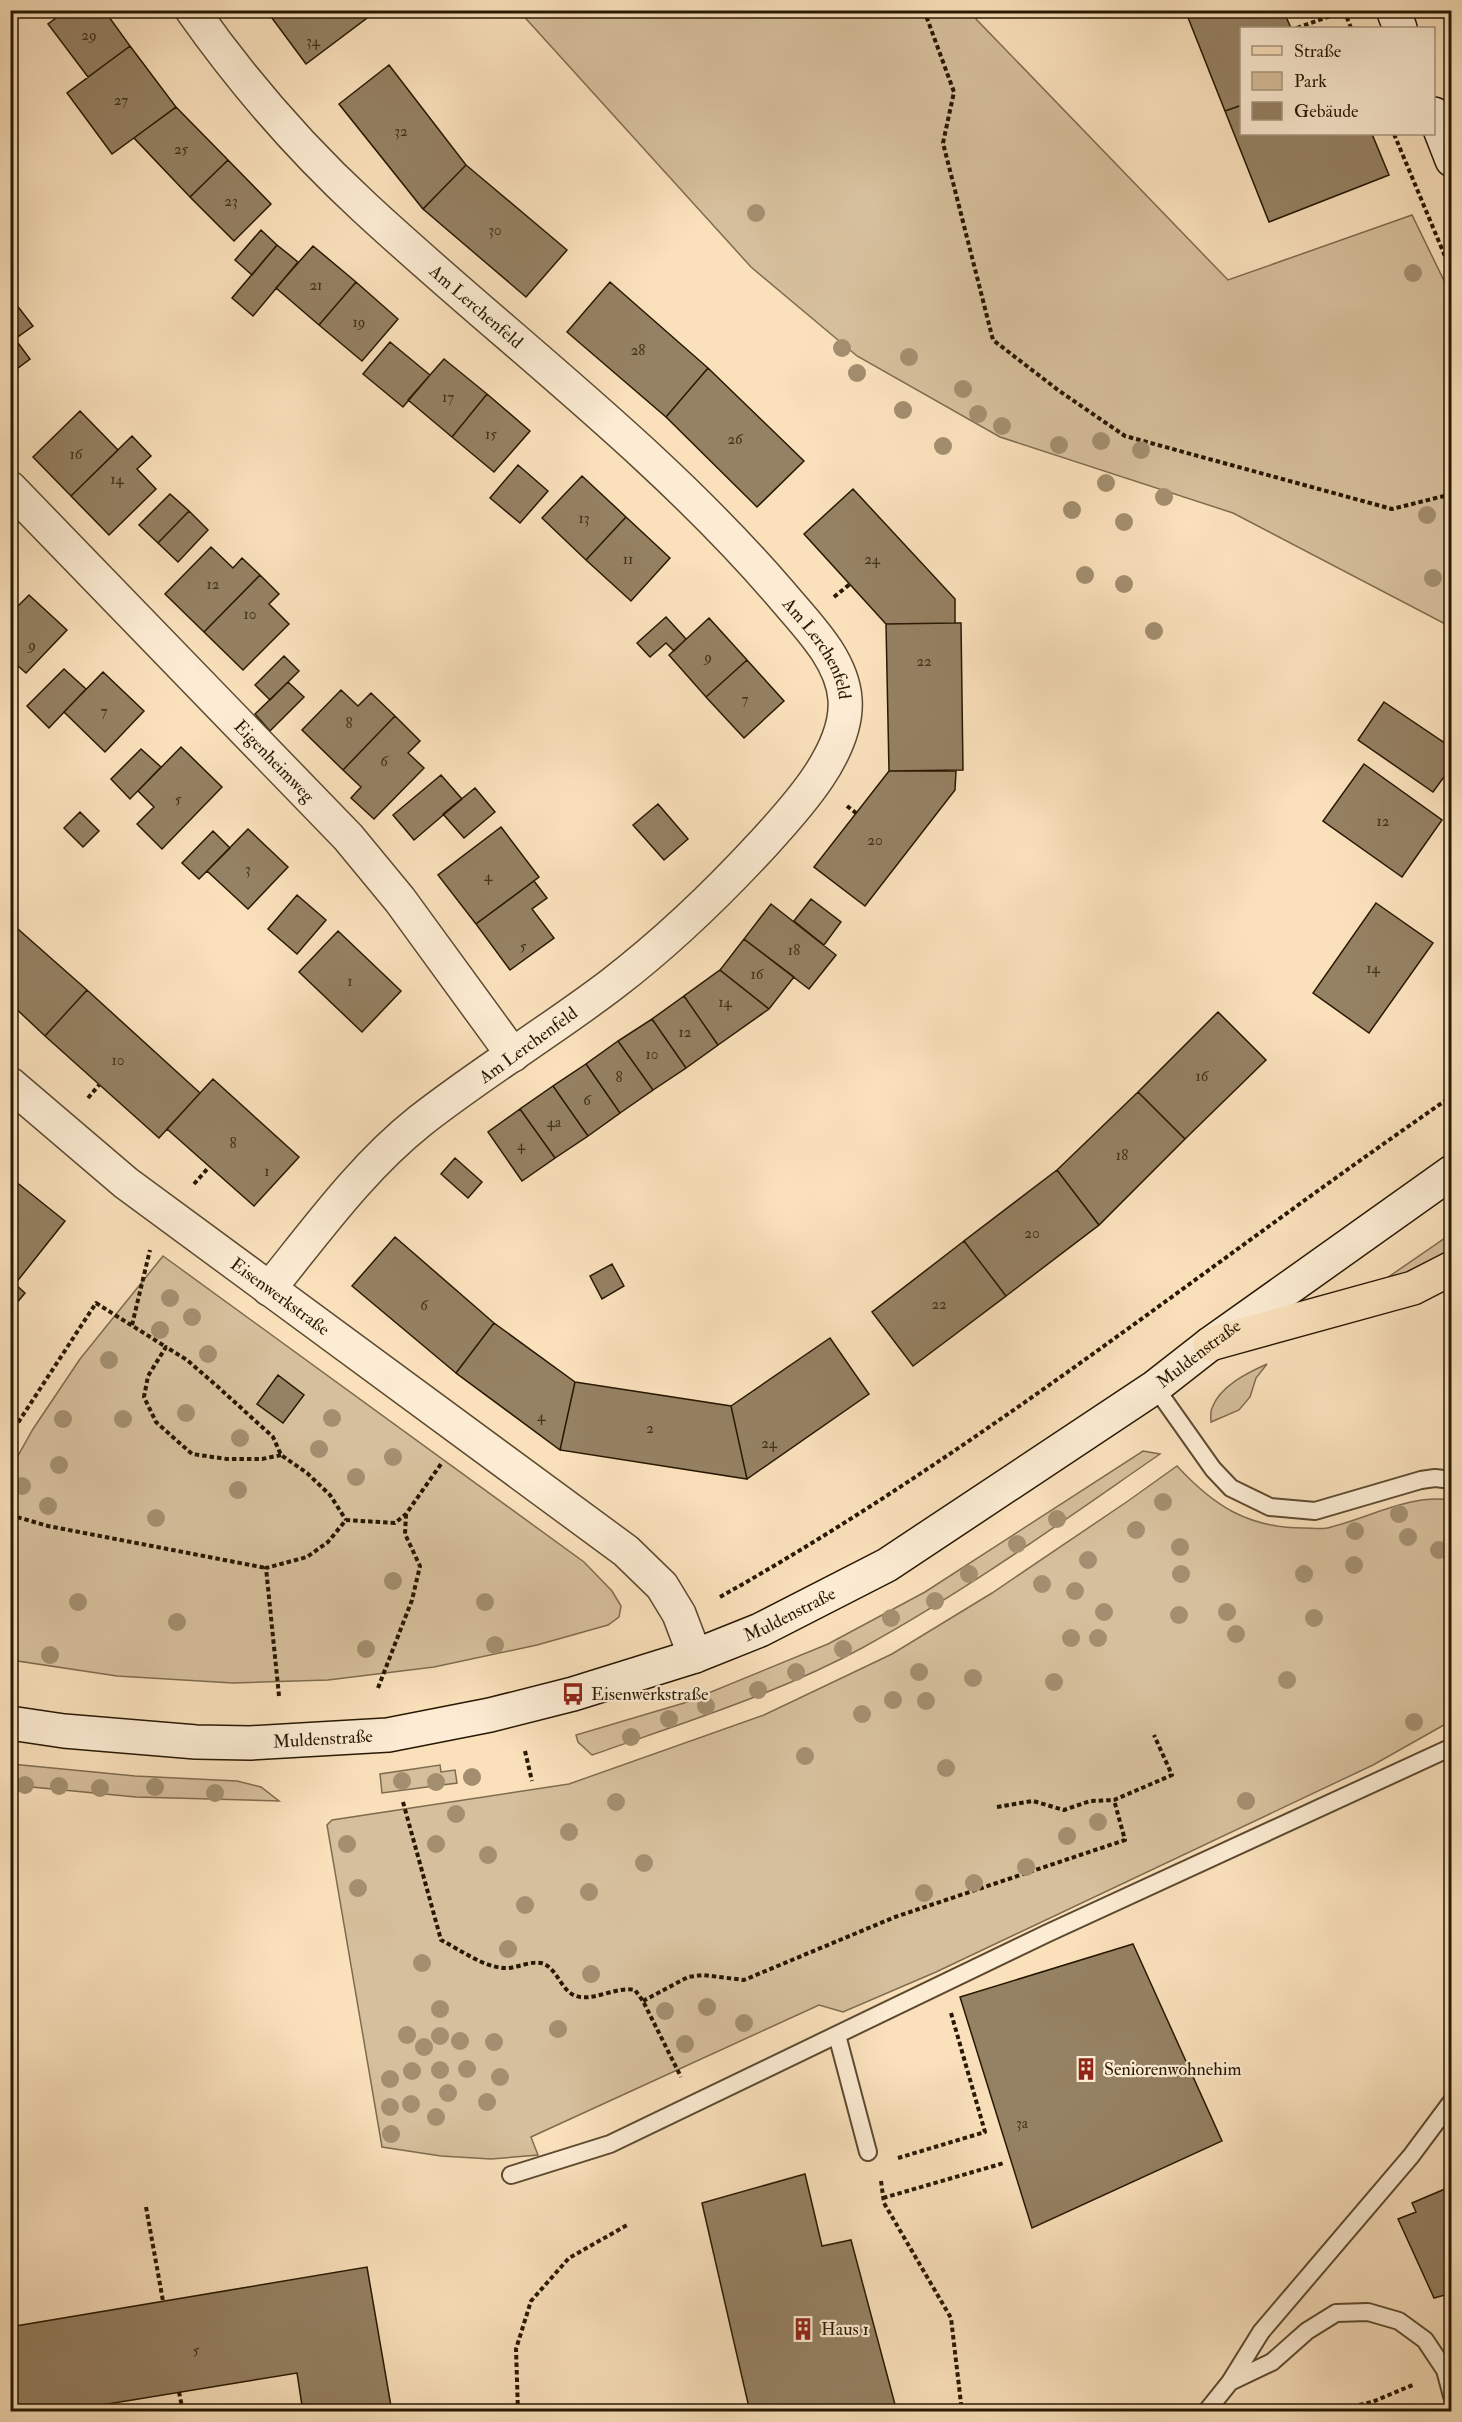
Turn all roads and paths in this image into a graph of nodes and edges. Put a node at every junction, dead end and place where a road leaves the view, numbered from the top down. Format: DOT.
graph roads {
  1 [pos="192,10"];
  2 [pos="924,10"];
  3 [pos="1393,10"];
  4 [pos="1344,11"];
  5 [pos="1300,27"];
  6 [pos="1351,27"];
  7 [pos="1400,27"];
  8 [pos="1435,117"];
  9 [pos="1394,135"];
  10 [pos="1452,160"];
  11 [pos="1451,270"];
  12 [pos="10,488"];
  13 [pos="1452,494"];
  14 [pos="513,1055"];
  15 [pos="10,1084"];
  16 [pos="1452,1096"];
  17 [pos="1452,1172"];
  18 [pos="150,1248"];
  19 [pos="1452,1268"];
  20 [pos="269,1288"];
  21 [pos="132,1324"];
  22 [pos="1210,1344"];
  23 [pos="166,1347"];
  24 [pos="1155,1387"];
  25 [pos="10,1435"];
  26 [pos="281,1455"];
  27 [pos="442,1463"];
  28 [pos="1452,1480"];
  29 [pos="406,1514"];
  30 [pos="10,1515"];
  31 [pos="346,1520"];
  32 [pos="266,1568"];
  33 [pos="720,1597"];
  34 [pos="695,1656"];
  35 [pos="378,1689"];
  36 [pos="279,1696"];
  37 [pos="10,1723"];
  38 [pos="1154,1735"];
  39 [pos="1452,1747"];
  40 [pos="525,1751"];
  41 [pos="532,1781"];
  42 [pos="1114,1800"];
  43 [pos="404,1802"];
  44 [pos="997,1806"];
  45 [pos="943,1984"];
  46 [pos="643,2001"];
  47 [pos="837,2035"];
  48 [pos="679,2073"];
  49 [pos="1452,2100"];
  50 [pos="868,2152"];
  51 [pos="890,2161"];
  52 [pos="1004,2163"];
  53 [pos="511,2175"];
  54 [pos="880,2175"];
  55 [pos="883,2198"];
  56 [pos="146,2207"];
  57 [pos="629,2224"];
  58 [pos="163,2301"];
  59 [pos="1445,2370"];
  60 [pos="1230,2382"];
  61 [pos="179,2392"];
  62 [pos="1452,2396"];
  63 [pos="183,2412"];
  64 [pos="518,2412"];
  65 [pos="962,2412"];
  66 [pos="1206,2412"];
  67 [pos="1330,2412"];
  1 -- 14 [label="street, Am Lerchenfeld"];
  2 -- 13 [label="path"];
  3 -- 7 [label="street"];
  4 -- 5 [label="path"];
  4 -- 6 [label="path"];
  8 -- 10 [label="street"];
  9 -- 11 [label="path"];
  12 -- 14 [label="street, Eigenheimweg"];
  14 -- 20 [label="street, Am Lerchenfeld"];
  15 -- 20 [label="street, Eisenwerkstraße"];
  16 -- 33 [label="path"];
  17 -- 22 [label="street, Muldenstraße"];
  18 -- 21 [label="path"];
  19 -- 22 [label="main road"];
  20 -- 34 [label="street, Eisenwerkstraße"];
  21 -- 23 [label="path"];
  21 -- 25 [label="path"];
  22 -- 24 [label="street, Muldenstraße"];
  23 -- 26 [label="path"];
  23 -- 26 [label="path"];
  24 -- 28 [label="lane"];
  24 -- 34 [label="street, Muldenstraße"];
  26 -- 31 [label="path"];
  27 -- 29 [label="path"];
  29 -- 31 [label="path"];
  29 -- 35 [label="path"];
  30 -- 32 [label="path"];
  31 -- 32 [label="path"];
  32 -- 36 [label="path"];
  34 -- 37 [label="street, Muldenstraße"];
  38 -- 42 [label="path"];
  39 -- 45 [label="lane"];
  40 -- 41 [label="path"];
  42 -- 44 [label="path"];
  42 -- 46 [label="path"];
  43 -- 46 [label="path"];
  45 -- 47 [label="lane"];
  45 -- 51 [label="path"];
  46 -- 48 [label="path"];
  47 -- 50 [label="lane"];
  47 -- 53 [label="lane"];
  49 -- 60 [label="lane"];
  52 -- 55 [label="path"];
  54 -- 55 [label="path"];
  55 -- 65 [label="path"];
  56 -- 58 [label="path"];
  57 -- 64 [label="path"];
  59 -- 60 [label="lane"];
  59 -- 62 [label="lane"];
  59 -- 67 [label="path"];
  60 -- 66 [label="lane"];
  61 -- 63 [label="path"];
}
